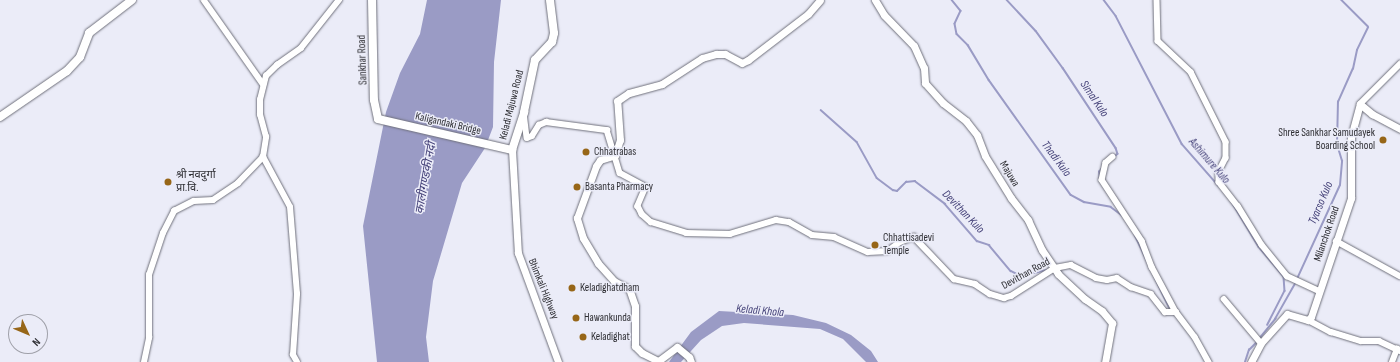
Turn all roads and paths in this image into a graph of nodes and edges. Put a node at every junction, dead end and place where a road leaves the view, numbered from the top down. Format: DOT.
graph roads {
  1 [pos="132,0"];
  2 [pos="204,0"];
  3 [pos="339,0"];
  4 [pos="372,0"];
  5 [pos="550,0"];
  6 [pos="820,0"];
  7 [pos="875,0"];
  8 [pos="1157,0"];
  9 [pos="1400,64"];
  10 [pos="263,84"];
  11 [pos="1360,104"];
  12 [pos="524,112"];
  13 [pos="0,117"];
  14 [pos="378,120"];
  15 [pos="1400,129"];
  16 [pos="512,150"];
  17 [pos="615,155"];
  18 [pos="263,157"];
  19 [pos="1113,157"];
  20 [pos="1336,241"];
  21 [pos="1055,268"];
  22 [pos="1400,276"];
  23 [pos="1319,291"];
  24 [pos="1224,299"];
  25 [pos="1175,312"];
  26 [pos="1308,320"];
  27 [pos="1261,343"];
  28 [pos="1399,350"];
  29 [pos="690,359"];
  30 [pos="144,362"];
  31 [pos="297,362"];
  32 [pos="558,362"];
  33 [pos="658,362"];
  34 [pos="1105,362"];
  35 [pos="1209,362"];
  36 [pos="1251,362"];
  37 [pos="1392,362"];
  1 -- 13 [label="main road"];
  2 -- 10 [label="street"];
  3 -- 10 [label="street"];
  4 -- 14 [label="main road, Sankhar Road"];
  5 -- 12 [label="main road, Keladi Majuwa Road"];
  6 -- 17 [label="street"];
  7 -- 21 [label="street, Majuwa"];
  8 -- 23 [label="street"];
  9 -- 11 [label="street"];
  10 -- 18 [label="street"];
  11 -- 15 [label="street"];
  11 -- 20 [label="street, Milanchok Road"];
  12 -- 16 [label="main road, Keladi Majuwa Road"];
  12 -- 17 [label="street"];
  14 -- 16 [label="main road, Kaligandaki Bridge"];
  16 -- 32 [label="street, Bhimkali Highway"];
  17 -- 21 [label="street, Devithan Road"];
  17 -- 33 [label="street"];
  18 -- 30 [label="street"];
  18 -- 31 [label="street"];
  19 -- 25 [label="street"];
  20 -- 22 [label="street"];
  20 -- 23 [label="street, Milanchok Road"];
  21 -- 25 [label="street, Devithan Road"];
  21 -- 34 [label="street, Majuwa"];
  23 -- 26 [label="street, Milanchok Road"];
  24 -- 27 [label="street"];
  25 -- 35 [label="street"];
  26 -- 27 [label="street"];
  26 -- 28 [label="street"];
  27 -- 36 [label="street"];
  28 -- 37 [label="street"];
  29 -- 33 [label="street"];
}
